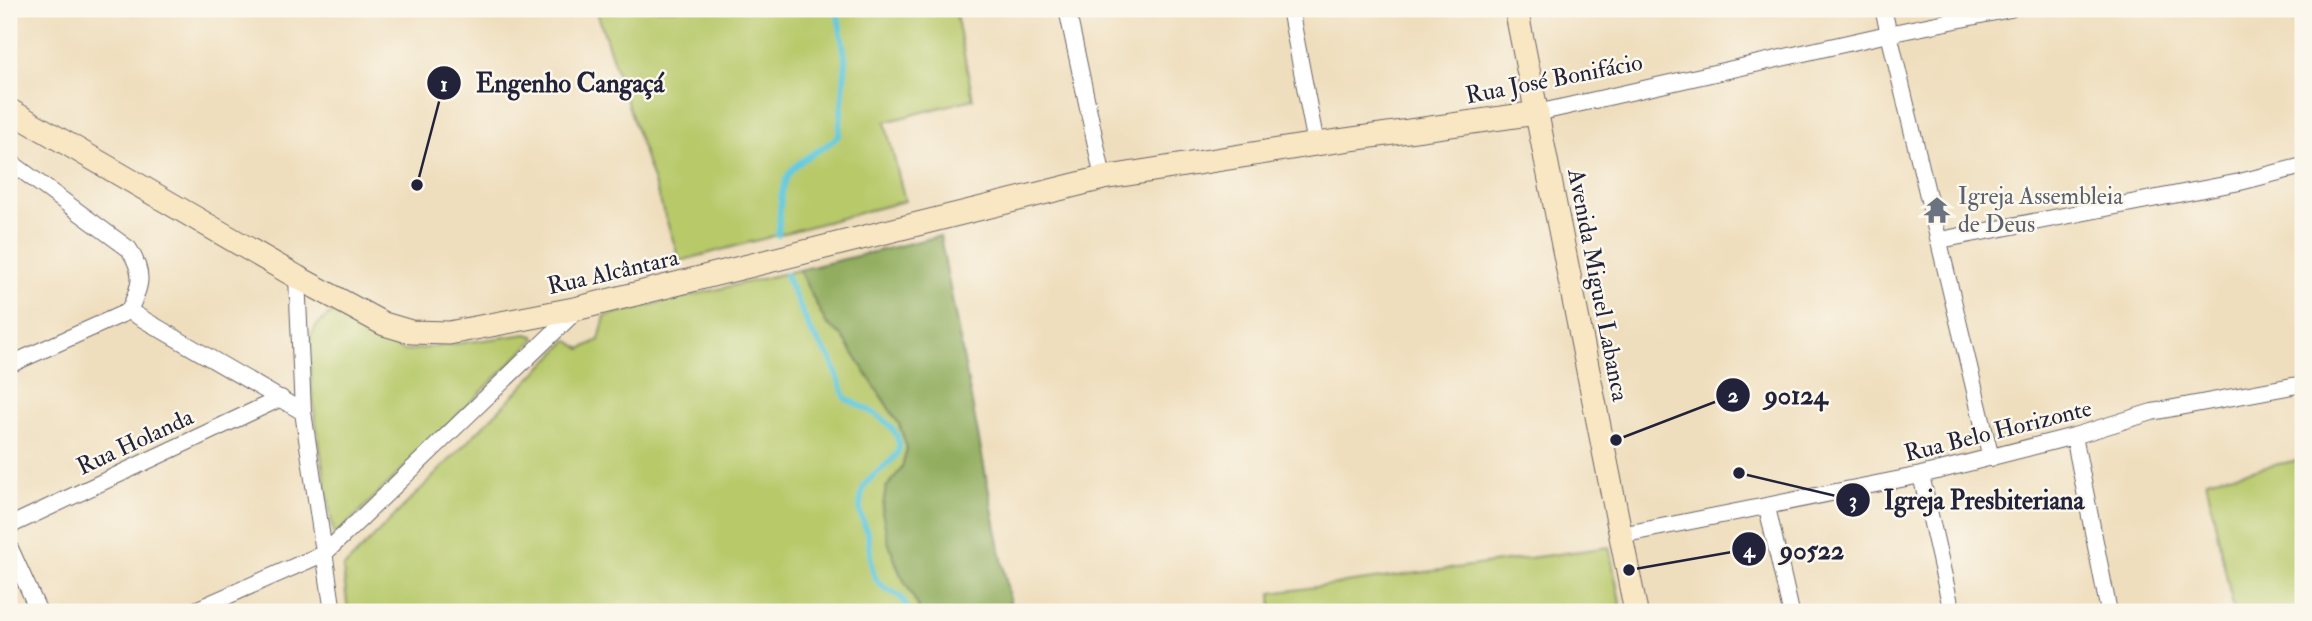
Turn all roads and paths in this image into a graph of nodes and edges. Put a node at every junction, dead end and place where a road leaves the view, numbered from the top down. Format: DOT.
graph roads {
  1 [pos="1068,9"];
  2 [pos="1290,9"];
  3 [pos="1516,9"];
  4 [pos="1883,9"];
  5 [pos="2010,9"];
  6 [pos="1888,34"];
  7 [pos="9,110"];
  8 [pos="1537,113"];
  9 [pos="1316,144"];
  10 [pos="9,161"];
  11 [pos="2303,166"];
  12 [pos="1104,178"];
  13 [pos="1940,240"];
  14 [pos="297,277"];
  15 [pos="579,308"];
  16 [pos="129,311"];
  17 [pos="9,365"];
  18 [pos="2303,384"];
  19 [pos="281,398"];
  20 [pos="303,412"];
  21 [pos="2074,436"];
  22 [pos="1991,458"];
  23 [pos="1921,475"];
  24 [pos="1767,507"];
  25 [pos="9,526"];
  26 [pos="1621,535"];
  27 [pos="9,546"];
  28 [pos="325,553"];
  29 [pos="39,612"];
  30 [pos="191,612"];
  31 [pos="333,612"];
  32 [pos="1636,612"];
  33 [pos="1791,612"];
  34 [pos="1952,612"];
  35 [pos="2109,612"];
  1 -- 12 [label="street"];
  2 -- 9 [label="street"];
  3 -- 8 [label="street, Avenida Miguel Labanca"];
  4 -- 6 [label="street"];
  5 -- 6 [label="street, Rua José Bonifácio"];
  6 -- 8 [label="street, Rua José Bonifácio"];
  6 -- 13 [label="street"];
  7 -- 14 [label="street, Rua Alcântara"];
  8 -- 9 [label="street, Rua José Bonifácio"];
  8 -- 26 [label="street, Avenida Miguel Labanca"];
  9 -- 12 [label="street, Rua José Bonifácio"];
  10 -- 16 [label="street"];
  11 -- 13 [label="street"];
  12 -- 15 [label="street, Rua Alcântara"];
  13 -- 22 [label="street"];
  14 -- 15 [label="street, Rua Alcântara"];
  14 -- 20 [label="street"];
  15 -- 28 [label="street"];
  16 -- 17 [label="street"];
  16 -- 19 [label="street"];
  18 -- 21 [label="street, Rua Belo Horizonte"];
  19 -- 20 [label="street"];
  19 -- 25 [label="street, Rua Holanda"];
  20 -- 28 [label="street"];
  21 -- 22 [label="street, Rua Belo Horizonte"];
  21 -- 35 [label="street"];
  22 -- 23 [label="street, Rua Belo Horizonte"];
  23 -- 24 [label="street, Rua Belo Horizonte"];
  23 -- 34 [label="street"];
  24 -- 26 [label="street, Rua Belo Horizonte"];
  24 -- 33 [label="street"];
  26 -- 32 [label="street, Avenida Miguel Labanca"];
  27 -- 29 [label="street"];
  28 -- 30 [label="street"];
  28 -- 31 [label="street"];
}
